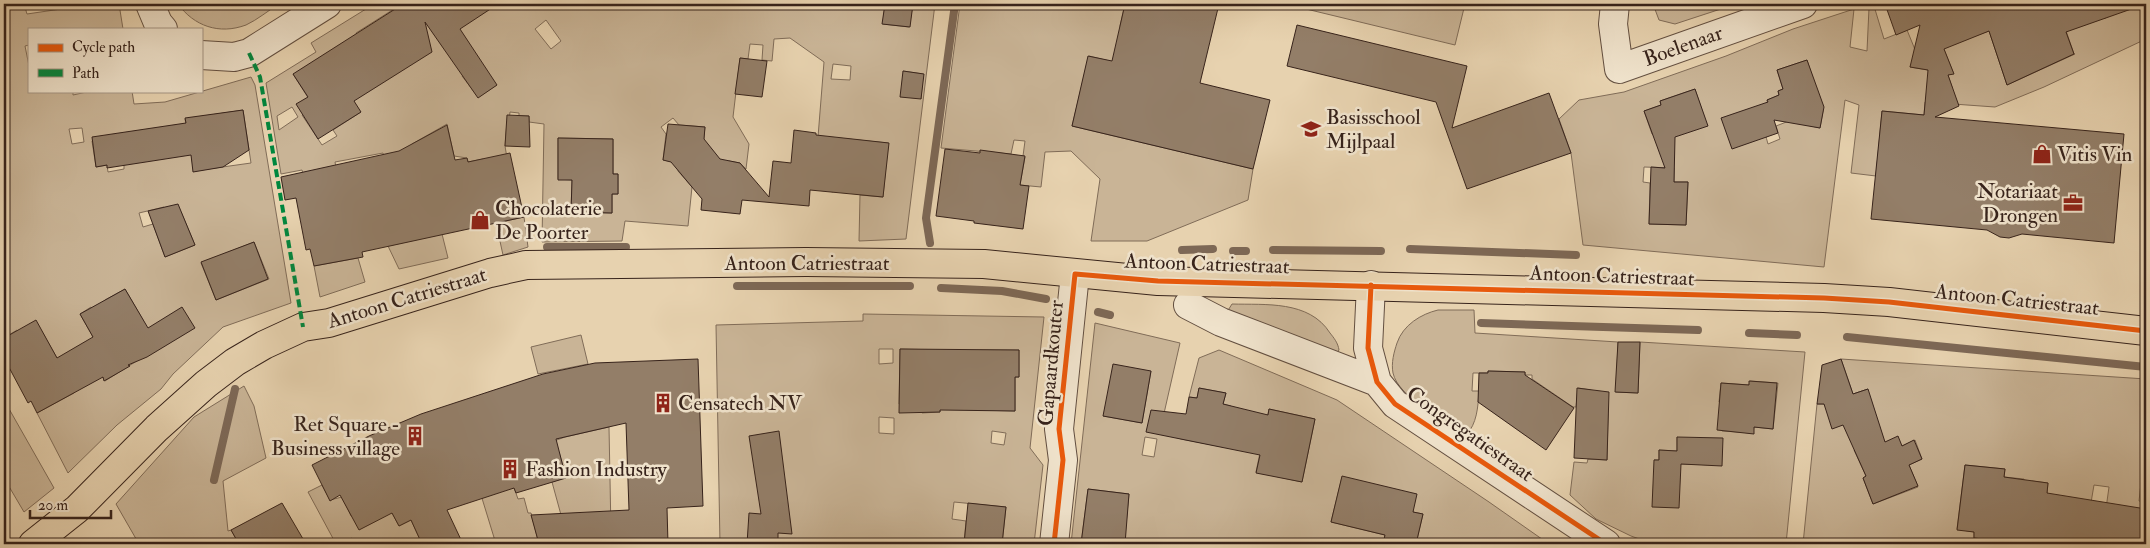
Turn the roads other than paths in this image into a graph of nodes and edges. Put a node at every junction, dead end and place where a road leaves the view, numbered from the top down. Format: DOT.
graph roads {
  1 [pos="150,4"];
  2 [pos="327,4"];
  3 [pos="1615,4"];
  4 [pos="1803,4"];
  5 [pos="162,28"];
  6 [pos="202,56"];
  7 [pos="1075,274"];
  8 [pos="1371,285"];
  9 [pos="1188,305"];
  10 [pos="2146,331"];
  11 [pos="1376,382"];
  12 [pos="33,544"];
  13 [pos="1054,544"];
  14 [pos="1606,544"];
  1 -- 5 [label="street"];
  2 -- 6 [label="street"];
  3 -- 4 [label="street, Boelenaar"];
  7 -- 8 [label="main road, Antoon Catriestraat"];
  7 -- 12 [label="main road, Antoon Catriestraat"];
  7 -- 13 [label="street, Gapaardkouter"];
  8 -- 10 [label="main road, Antoon Catriestraat"];
  8 -- 11 [label="street, Congregatiestraat"];
  9 -- 11 [label="street, Congregatiestraat"];
  11 -- 14 [label="street, Congregatiestraat"];
}
